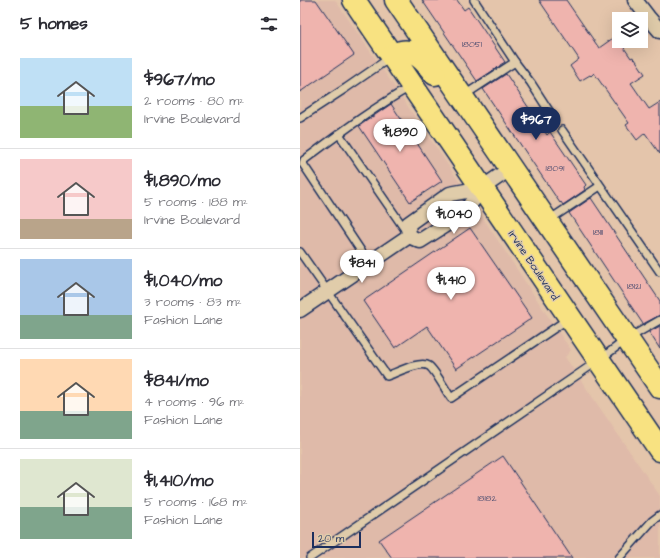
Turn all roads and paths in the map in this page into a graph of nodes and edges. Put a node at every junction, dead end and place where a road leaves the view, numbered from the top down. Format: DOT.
graph roads {
  1 [pos="354,0"];
  2 [pos="396,0"];
  3 [pos="474,0"];
  4 [pos="636,0"];
  5 [pos="660,31"];
  6 [pos="392,56"];
  7 [pos="515,62"];
  8 [pos="412,86"];
  9 [pos="462,97"];
  10 [pos="553,117"];
  11 [pos="300,118"];
  12 [pos="562,130"];
  13 [pos="339,134"];
  14 [pos="511,168"];
  15 [pos="600,186"];
  16 [pos="482,188"];
  17 [pos="547,221"];
  18 [pos="409,236"];
  19 [pos="300,252"];
  20 [pos="369,263"];
  21 [pos="660,272"];
  22 [pos="328,292"];
  23 [pos="300,310"];
  24 [pos="570,317"];
  25 [pos="660,320"];
  26 [pos="627,339"];
  27 [pos="599,360"];
  28 [pos="660,387"];
  29 [pos="660,450"];
  30 [pos="660,515"];
  31 [pos="310,558"];
  32 [pos="619,558"];
  1 -- 6 [label="main road, Irvine Boulevard"];
  2 -- 9 [label="main road"];
  3 -- 7 [label="lane"];
  4 -- 5 [label="street"];
  6 -- 8 [label="main road, Irvine Boulevard"];
  6 -- 9 [label="main road"];
  6 -- 11 [label="lane"];
  7 -- 9 [label="lane"];
  7 -- 10 [label="lane"];
  8 -- 13 [label="lane"];
  8 -- 16 [label="main road, Irvine Boulevard"];
  9 -- 14 [label="main road"];
  12 -- 15 [label="lane"];
  13 -- 18 [label="lane"];
  13 -- 20 [label="lane"];
  14 -- 16 [label="street"];
  14 -- 17 [label="main road"];
  15 -- 17 [label="lane"];
  15 -- 21 [label="lane"];
  16 -- 18 [label="street"];
  16 -- 18 [label="street"];
  16 -- 24 [label="main road, Irvine Boulevard"];
  17 -- 26 [label="main road"];
  18 -- 20 [label="street"];
  19 -- 22 [label="lane"];
  20 -- 22 [label="street"];
  22 -- 23 [label="street"];
  22 -- 24 [label="lane"];
  24 -- 27 [label="main road, Irvine Boulevard"];
  25 -- 26 [label="lane"];
  26 -- 27 [label="lane"];
  26 -- 28 [label="main road"];
  27 -- 29 [label="main road, Irvine Boulevard"];
  27 -- 31 [label="lane"];
  30 -- 32 [label="lane"];
}
